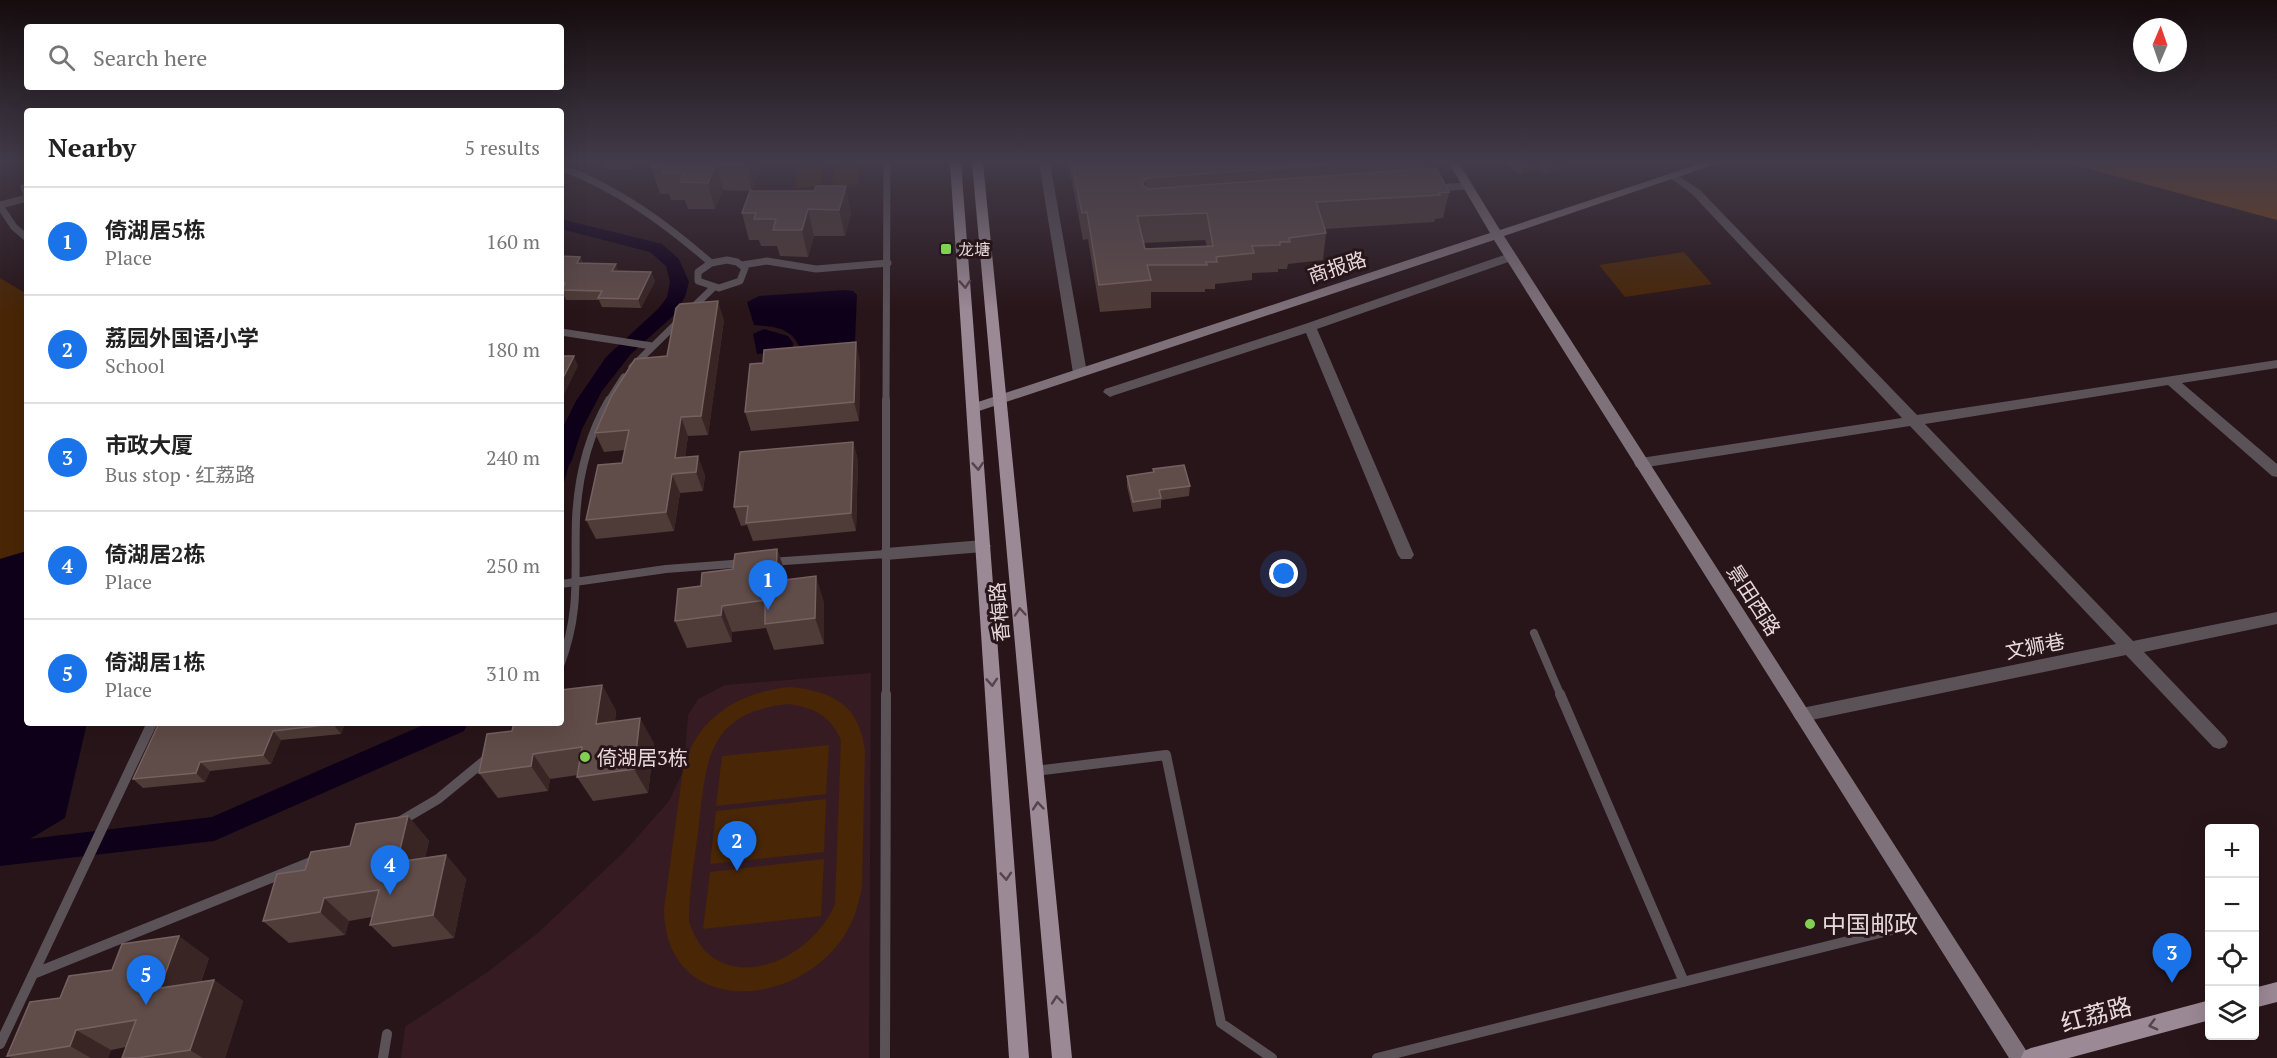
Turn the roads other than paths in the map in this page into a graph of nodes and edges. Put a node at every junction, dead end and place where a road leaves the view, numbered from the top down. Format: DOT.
graph roads {
  1 [pos="4,212"];
  2 [pos="646,212"];
  3 [pos="887,212"];
  4 [pos="960,212"];
  5 [pos="982,212"];
  6 [pos="1052,212"];
  7 [pos="1484,212"];
  8 [pos="1563,212"];
  9 [pos="1715,212"];
  10 [pos="1497,234"];
  11 [pos="24,235"];
  12 [pos="1510,257"];
  13 [pos="711,263"];
  14 [pos="888,263"];
  15 [pos="742,265"];
  16 [pos="712,289"];
  17 [pos="1311,327"];
  18 [pos="564,332"];
  19 [pos="652,346"];
  20 [pos="2277,364"];
  21 [pos="1080,373"];
  22 [pos="2170,380"];
  23 [pos="1110,392"];
  24 [pos="1000,399"];
  25 [pos="974,408"];
  26 [pos="1913,420"];
  27 [pos="1641,463"];
  28 [pos="2277,472"];
  29 [pos="983,546"];
  30 [pos="886,554"];
  31 [pos="1406,555"];
  32 [pos="578,581"];
  33 [pos="564,583"];
  34 [pos="2277,618"];
  35 [pos="1534,633"];
  36 [pos="2130,648"];
  37 [pos="564,656"];
  38 [pos="1802,714"];
  39 [pos="151,726"];
  40 [pos="2219,742"];
  41 [pos="494,753"];
  42 [pos="1035,771"];
  43 [pos="385,829"];
  44 [pos="326,856"];
  45 [pos="1908,926"];
  46 [pos="33,974"];
  47 [pos="1684,982"];
  48 [pos="2277,992"];
  49 [pos="2259,997"];
  50 [pos="2205,1011"];
  51 [pos="387,1034"];
  52 [pos="0,1044"];
  53 [pos="383,1058"];
  54 [pos="885,1058"];
  55 [pos="1019,1058"];
  56 [pos="1062,1058"];
  57 [pos="1272,1058"];
  58 [pos="1377,1058"];
  59 [pos="2021,1058"];
  60 [pos="2031,1058"];
  1 -- 11 [label="lane"];
  2 -- 13 [label="lane"];
  3 -- 14 [label="lane"];
  4 -- 25 [label="main road, 香梅路, one-way"];
  5 -- 24 [label="main road, 香梅路"];
  6 -- 21 [label="street"];
  7 -- 10 [label="street, 景田西路"];
  8 -- 10 [label="street, 商报路"];
  9 -- 26 [label="street"];
  10 -- 12 [label="street, 景田西路"];
  10 -- 21 [label="street, 商报路"];
  12 -- 17 [label="street"];
  12 -- 27 [label="street, 景田西路"];
  13 -- 15 [label="lane"];
  13 -- 16 [label="lane"];
  14 -- 15 [label="lane"];
  14 -- 30 [label="lane"];
  15 -- 16 [label="lane"];
  16 -- 19 [label="lane"];
  17 -- 23 [label="street"];
  17 -- 31 [label="street"];
  18 -- 19 [label="lane"];
  19 -- 32 [label="lane"];
  20 -- 22 [label="street"];
  21 -- 24 [label="street, 商报路"];
  22 -- 26 [label="street"];
  22 -- 28 [label="street"];
  24 -- 25 [label="street, 商报路"];
  42 -- 24 [label="main road, 香梅路, one-way"];
  25 -- 29 [label="main road, 香梅路, one-way"];
  26 -- 27 [label="street"];
  26 -- 36 [label="street"];
  27 -- 38 [label="street, 景田西路"];
  29 -- 30 [label="street"];
  29 -- 55 [label="main road, 香梅路, one-way"];
  30 -- 32 [label="lane"];
  30 -- 54 [label="lane"];
  32 -- 33 [label="lane"];
  32 -- 37 [label="lane"];
  34 -- 36 [label="street, 文狮巷"];
  35 -- 47 [label="lane"];
  36 -- 38 [label="street, 文狮巷"];
  36 -- 40 [label="street"];
  38 -- 59 [label="street, 景田西路"];
  39 -- 46 [label="lane"];
  41 -- 43 [label="lane"];
  56 -- 42 [label="main road, 香梅路, one-way"];
  42 -- 57 [label="lane"];
  44 -- 46 [label="lane"];
  45 -- 47 [label="lane"];
  46 -- 52 [label="lane"];
  47 -- 58 [label="lane"];
  48 -- 49 [label="main road"];
  50 -- 60 [label="main road, 红荔路, one-way"];
  51 -- 53 [label="lane"];
}
